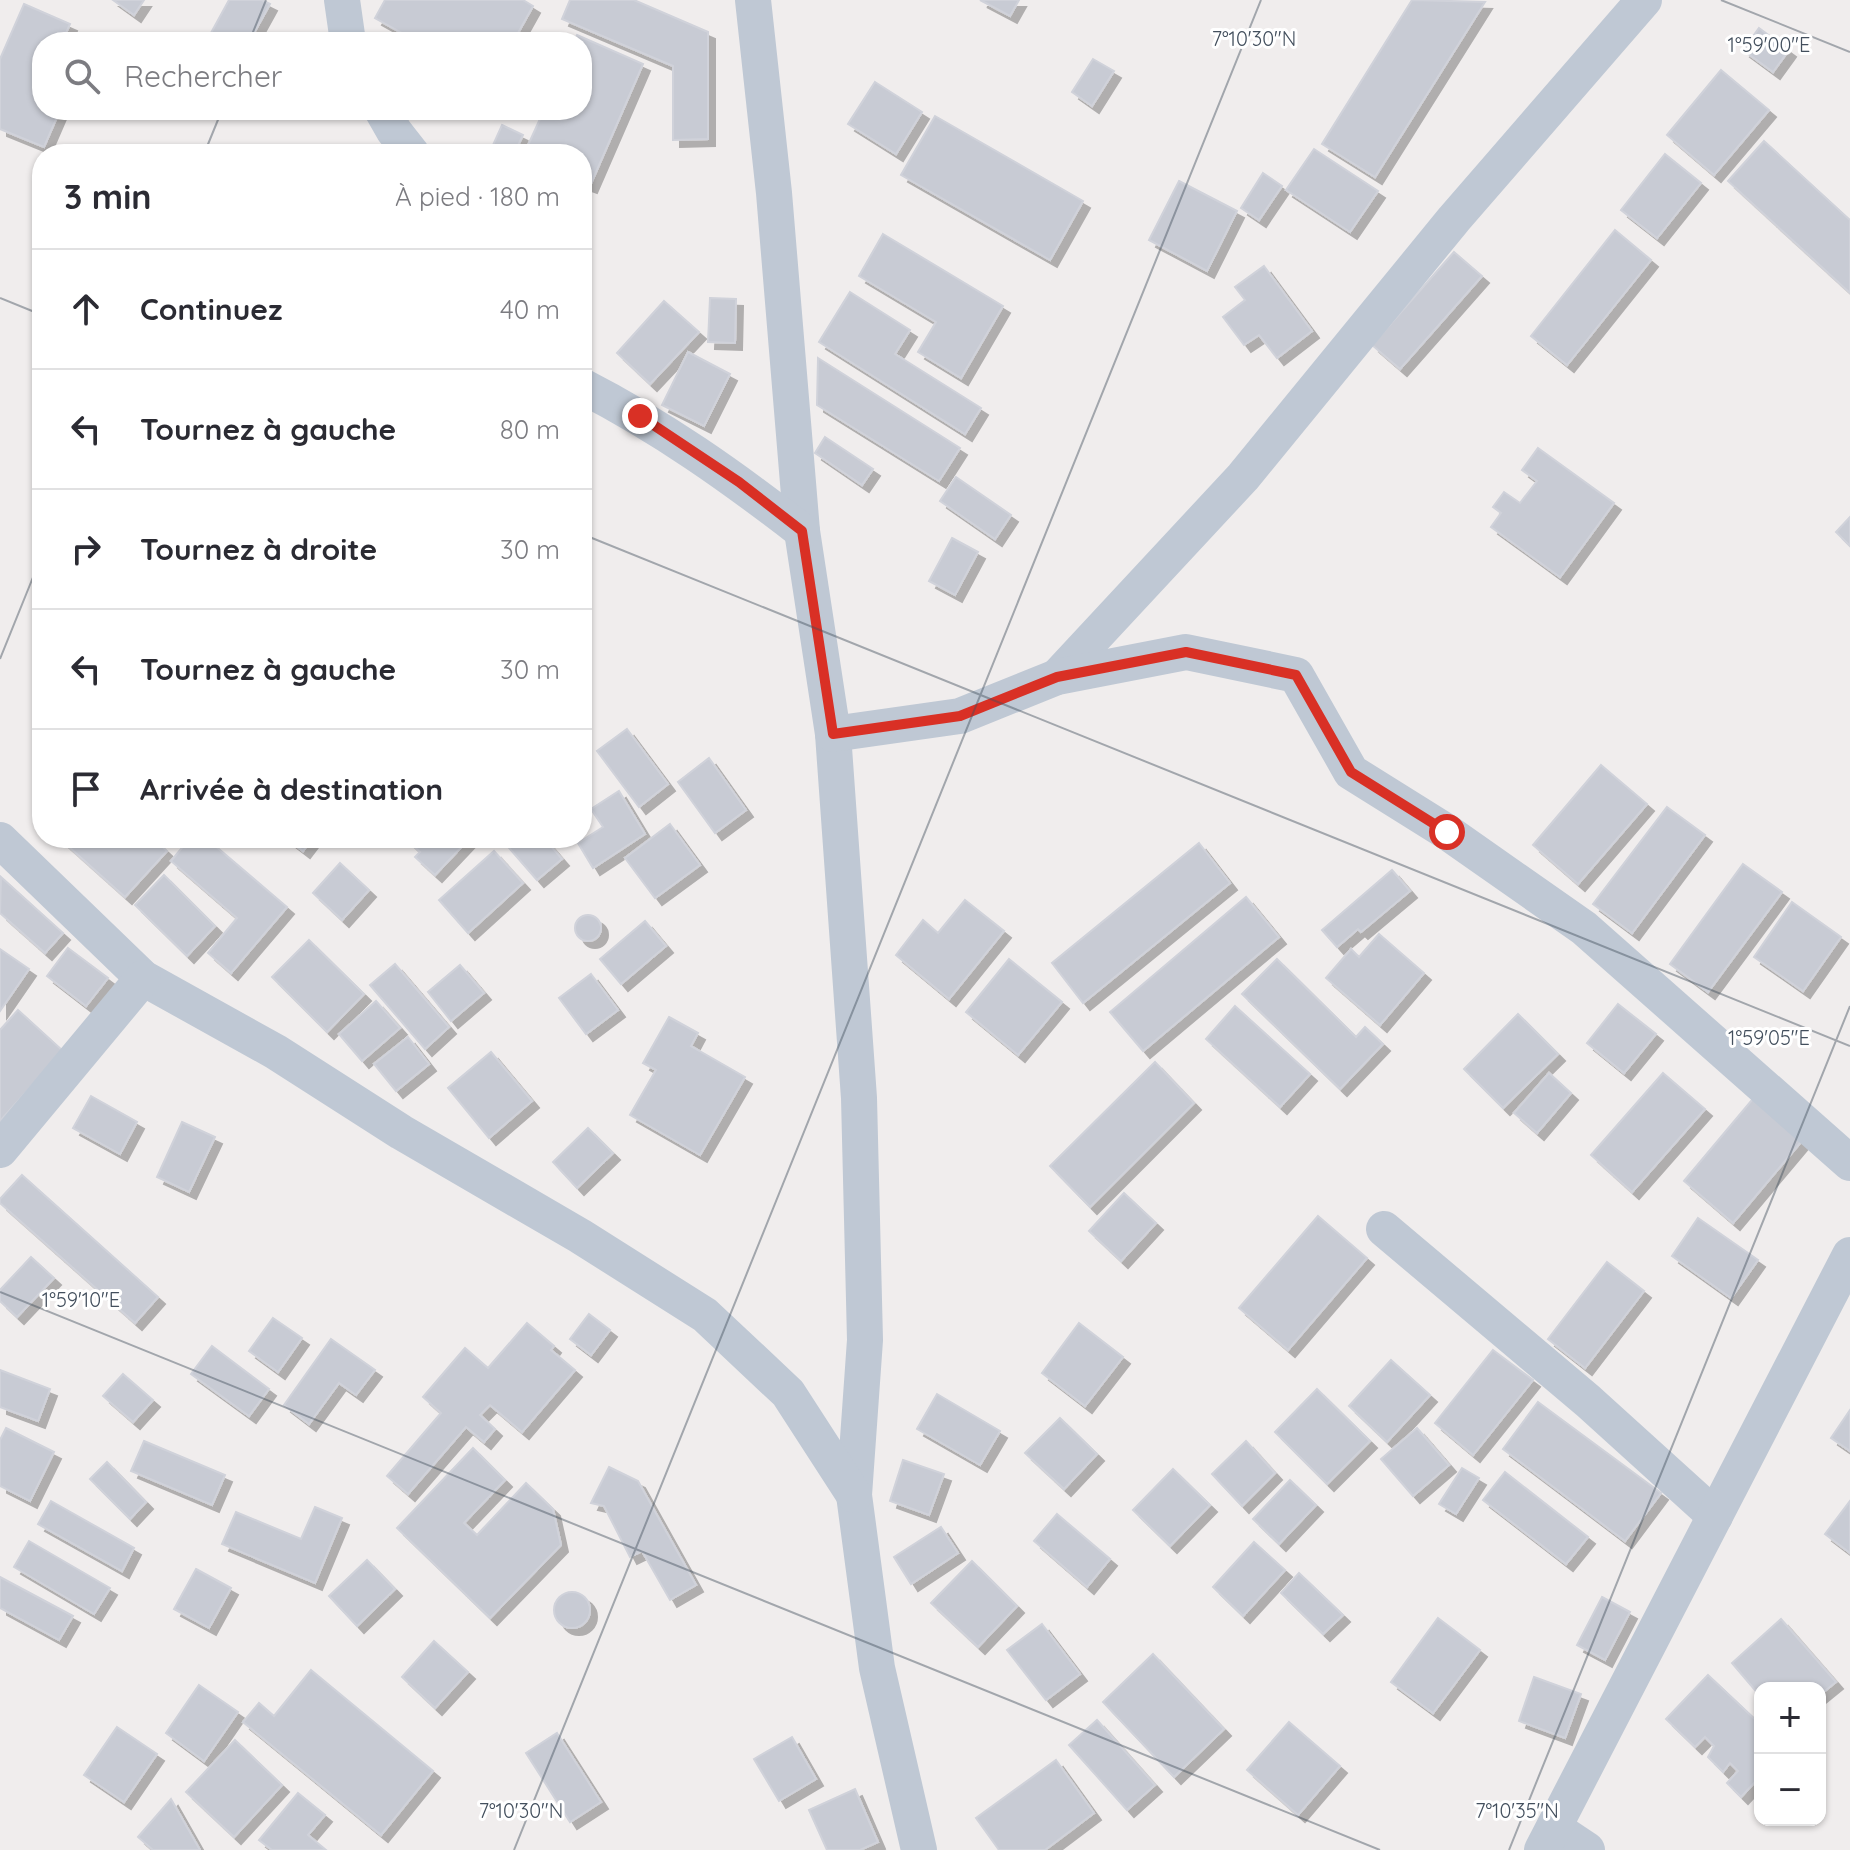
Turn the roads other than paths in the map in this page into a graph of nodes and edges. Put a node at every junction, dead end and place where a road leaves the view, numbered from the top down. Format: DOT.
graph roads {
  1 [pos="342,0"];
  2 [pos="753,0"];
  3 [pos="1644,0"];
  4 [pos="347,32"];
  5 [pos="388,120"];
  6 [pos="404,144"];
  7 [pos="592,391"];
  8 [pos="802,531"];
  9 [pos="1057,677"];
  10 [pos="833,734"];
  11 [pos="0,840"];
  12 [pos="143,978"];
  13 [pos="0,1150"];
  14 [pos="1850,1163"];
  15 [pos="1384,1229"];
  16 [pos="1850,1255"];
  17 [pos="854,1495"];
  18 [pos="1715,1516"];
  19 [pos="1548,1839"];
  20 [pos="919,1850"];
  21 [pos="1587,1850"];
  1 -- 4 [label="street"];
  2 -- 8 [label="street"];
  3 -- 9 [label="street"];
  5 -- 6 [label="street"];
  7 -- 8 [label="street"];
  8 -- 10 [label="street"];
  9 -- 10 [label="street"];
  9 -- 14 [label="street"];
  10 -- 17 [label="street"];
  11 -- 12 [label="street"];
  12 -- 13 [label="street"];
  12 -- 17 [label="street"];
  15 -- 18 [label="street"];
  16 -- 18 [label="street"];
  17 -- 20 [label="street"];
  18 -- 19 [label="street"];
  19 -- 21 [label="street"];
}
